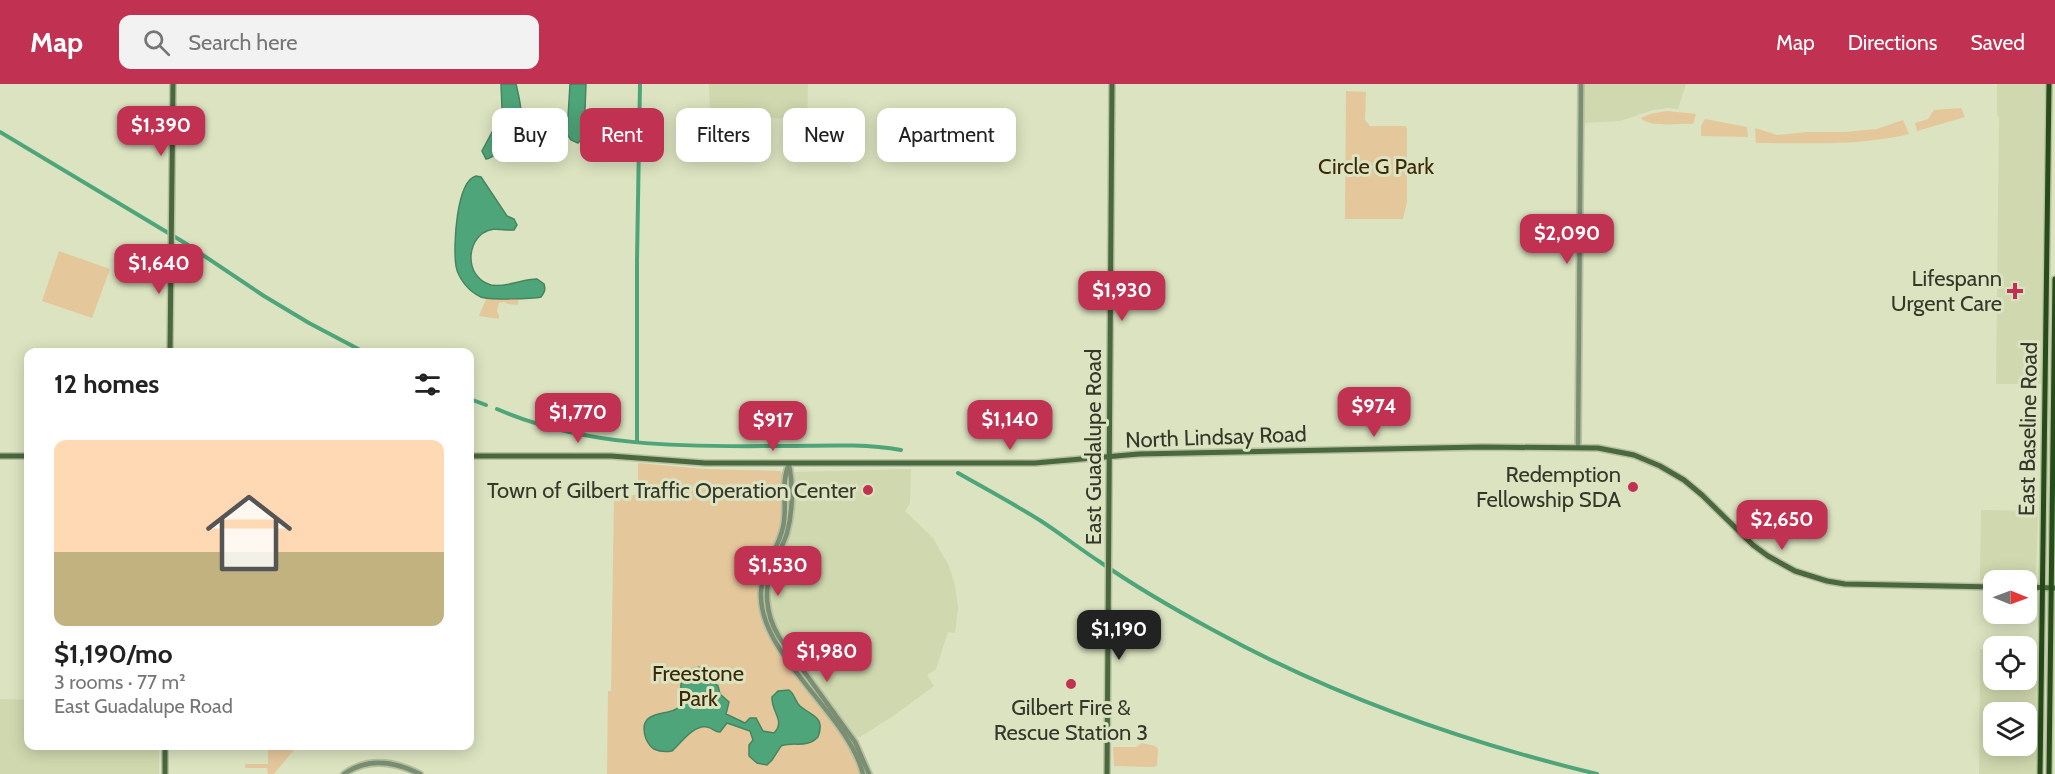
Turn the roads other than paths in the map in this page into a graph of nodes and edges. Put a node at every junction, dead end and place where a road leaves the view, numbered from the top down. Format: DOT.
graph roads {
  1 [pos="173,84"];
  2 [pos="1113,84"];
  3 [pos="1581,84"];
  4 [pos="2049,84"];
  5 [pos="2055,279"];
  6 [pos="170,348"];
  7 [pos="1578,446"];
  8 [pos="0,456"];
  9 [pos="24,456"];
  10 [pos="474,456"];
  11 [pos="1109,457"];
  12 [pos="789,464"];
  13 [pos="1983,587"];
  14 [pos="2048,587"];
  15 [pos="165,750"];
  16 [pos="165,774"];
  17 [pos="344,774"];
  18 [pos="420,774"];
  19 [pos="863,774"];
  20 [pos="869,774"];
  21 [pos="1107,774"];
  22 [pos="2040,774"];
  23 [pos="2049,774"];
  1 -- 6 [label="main road"];
  2 -- 11 [label="main road, East Guadalupe Road"];
  3 -- 7 [label="street"];
  4 -- 14 [label="main road, East Baseline Road"];
  5 -- 14 [label="main road, East Baseline Road"];
  7 -- 11 [label="main road, North Lindsay Road"];
  7 -- 13 [label="main road, North Lindsay Road"];
  8 -- 9 [label="main road"];
  10 -- 12 [label="main road, North Lindsay Road"];
  11 -- 12 [label="main road, North Lindsay Road"];
  11 -- 21 [label="main road, East Guadalupe Road"];
  12 -- 19 [label="street"];
  12 -- 20 [label="street"];
  14 -- 22 [label="main road, East Baseline Road"];
  14 -- 23 [label="main road, East Baseline Road"];
  15 -- 16 [label="main road"];
  17 -- 18 [label="street"];
}
